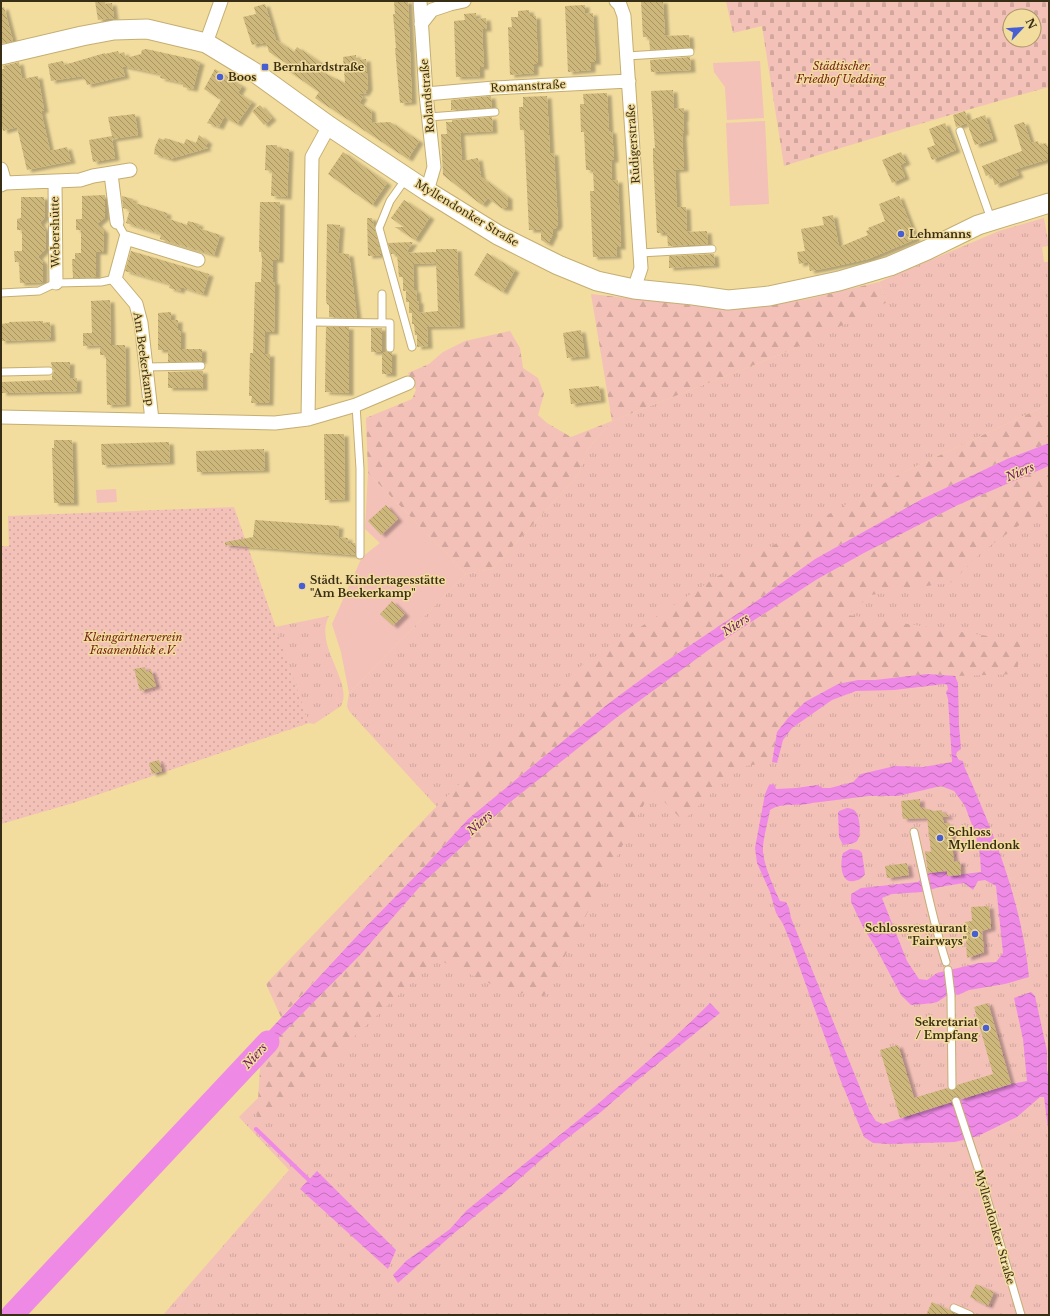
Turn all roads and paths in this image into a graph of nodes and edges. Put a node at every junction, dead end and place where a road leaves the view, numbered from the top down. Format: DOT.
graph roads {
  1 [pos="222,1"];
  2 [pos="420,1"];
  3 [pos="464,1"];
  4 [pos="616,1"];
  5 [pos="421,24"];
  6 [pos="206,43"];
  7 [pos="690,52"];
  8 [pos="1,55"];
  9 [pos="627,56"];
  10 [pos="629,81"];
  11 [pos="426,94"];
  12 [pos="495,112"];
  13 [pos="429,117"];
  14 [pos="329,126"];
  15 [pos="960,131"];
  16 [pos="1,169"];
  17 [pos="130,170"];
  18 [pos="111,174"];
  19 [pos="407,177"];
  20 [pos="55,182"];
  21 [pos="3,184"];
  22 [pos="427,191"];
  23 [pos="1049,203"];
  24 [pos="991,220"];
  25 [pos="117,222"];
  26 [pos="126,238"];
  27 [pos="712,249"];
  28 [pos="640,253"];
  29 [pos="198,260"];
  30 [pos="115,279"];
  31 [pos="56,283"];
  32 [pos="634,289"];
  33 [pos="1,293"];
  34 [pos="382,294"];
  35 [pos="310,322"];
  36 [pos="382,323"];
  37 [pos="412,347"];
  38 [pos="390,348"];
  39 [pos="202,366"];
  40 [pos="146,367"];
  41 [pos="49,371"];
  42 [pos="1,372"];
  43 [pos="408,383"];
  44 [pos="356,405"];
  45 [pos="1,417"];
  46 [pos="308,419"];
  47 [pos="152,420"];
  48 [pos="360,555"];
  49 [pos="914,832"];
  50 [pos="946,962"];
  51 [pos="948,970"];
  52 [pos="952,1086"];
  53 [pos="956,1101"];
  54 [pos="954,1308"];
  55 [pos="970,1315"];
  56 [pos="1021,1315"];
  1 -- 6 [label="street"];
  2 -- 5 [label="street, Rolandstraße"];
  3 -- 5 [label="street"];
  4 -- 9 [label="street, Rüdigerstraße"];
  5 -- 11 [label="street, Rolandstraße"];
  6 -- 8 [label="street, Myllendonker Straße"];
  6 -- 14 [label="street, Myllendonker Straße"];
  7 -- 9 [label="lane"];
  9 -- 10 [label="street, Rüdigerstraße"];
  10 -- 11 [label="street, Romanstraße"];
  10 -- 28 [label="street, Rüdigerstraße"];
  11 -- 13 [label="street, Rolandstraße"];
  12 -- 13 [label="lane"];
  13 -- 22 [label="street, Rolandstraße"];
  14 -- 19 [label="street, Myllendonker Straße"];
  14 -- 35 [label="street"];
  15 -- 24 [label="lane"];
  16 -- 21 [label="street, Webershütte"];
  17 -- 18 [label="street, Webershütte"];
  18 -- 20 [label="street, Webershütte"];
  18 -- 25 [label="street"];
  19 -- 22 [label="street, Myllendonker Straße"];
  19 -- 37 [label="lane"];
  20 -- 21 [label="street, Webershütte"];
  20 -- 31 [label="street, Webershütte"];
  22 -- 32 [label="street, Myllendonker Straße"];
  23 -- 24 [label="street, Myllendonker Straße"];
  24 -- 32 [label="street, Myllendonker Straße"];
  25 -- 26 [label="lane"];
  26 -- 29 [label="street"];
  26 -- 30 [label="street"];
  27 -- 28 [label="lane"];
  28 -- 32 [label="street, Rüdigerstraße"];
  30 -- 31 [label="lane"];
  30 -- 40 [label="street, Am Beekerkamp"];
  31 -- 33 [label="lane"];
  34 -- 36 [label="lane"];
  35 -- 36 [label="lane"];
  35 -- 46 [label="street"];
  36 -- 38 [label="lane"];
  39 -- 40 [label="lane"];
  40 -- 47 [label="street, Am Beekerkamp"];
  41 -- 42 [label="lane"];
  43 -- 44 [label="street, Am Beekerkamp"];
  44 -- 46 [label="street, Am Beekerkamp"];
  44 -- 48 [label="lane"];
  45 -- 47 [label="street, Am Beekerkamp"];
  46 -- 47 [label="street, Am Beekerkamp"];
  49 -- 50 [label="lane"];
  51 -- 52 [label="lane"];
  53 -- 56 [label="lane, Myllendonker Straße"];
  54 -- 55 [label="lane"];
}
